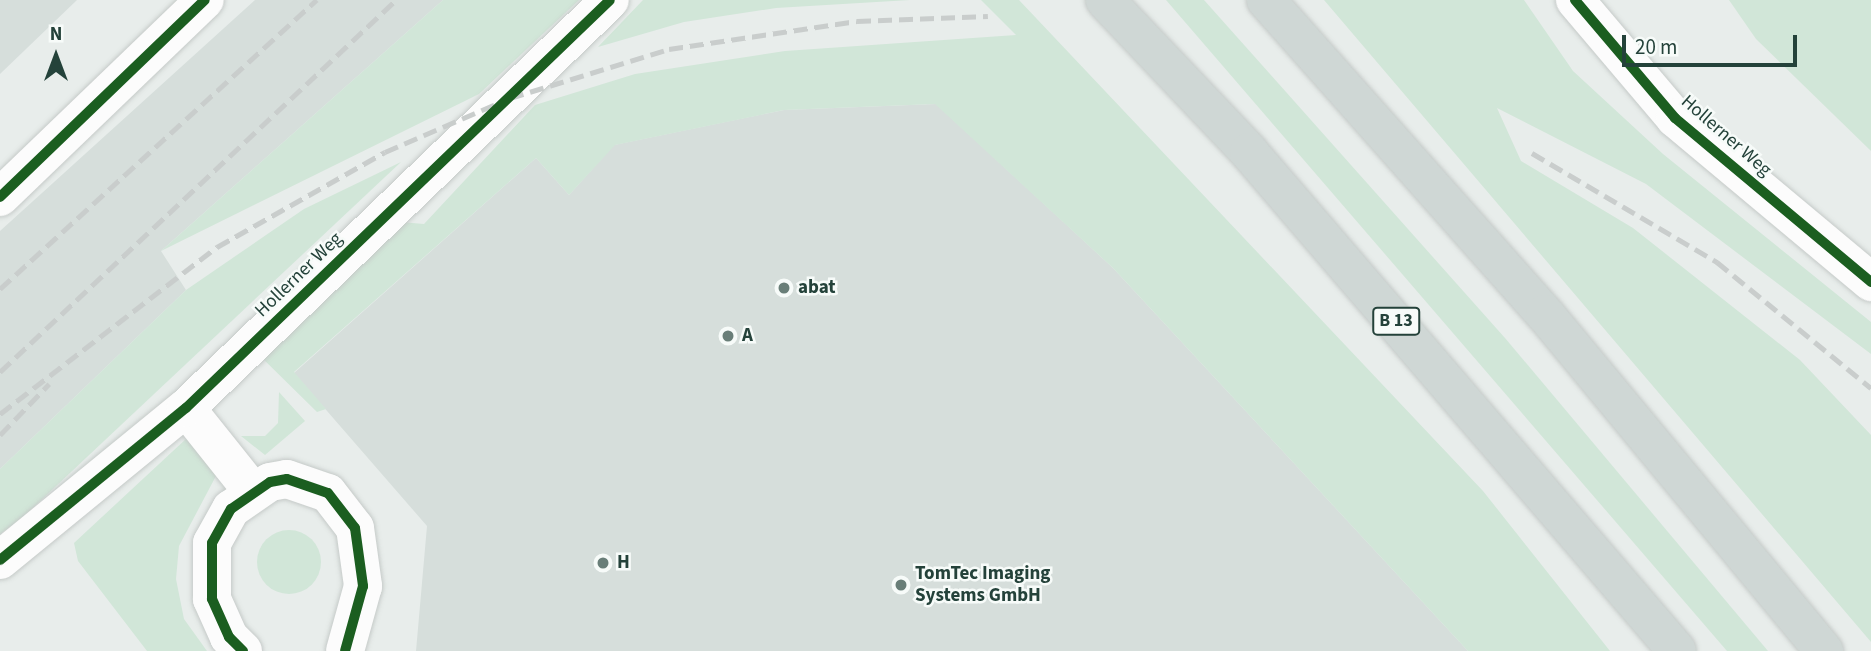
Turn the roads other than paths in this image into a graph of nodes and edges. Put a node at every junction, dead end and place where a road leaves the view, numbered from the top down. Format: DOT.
graph roads {
  1 [pos="205,0"];
  2 [pos="610,0"];
  3 [pos="1105,0"];
  4 [pos="1266,0"];
  5 [pos="1575,0"];
  6 [pos="0,197"];
  7 [pos="1871,282"];
  8 [pos="186,408"];
  9 [pos="253,492"];
  10 [pos="0,560"];
  11 [pos="243,651"];
  12 [pos="345,651"];
  13 [pos="1677,651"];
  14 [pos="1824,651"];
  1 -- 6 [label="street"];
  2 -- 8 [label="street, Hollerner Weg"];
  3 -- 13 [label="main road, B 13"];
  4 -- 14 [label="main road"];
  5 -- 7 [label="street, Hollerner Weg"];
  8 -- 9 [label="street"];
  8 -- 10 [label="street, Hollerner Weg"];
  9 -- 11 [label="street"];
  9 -- 12 [label="street"];
}
